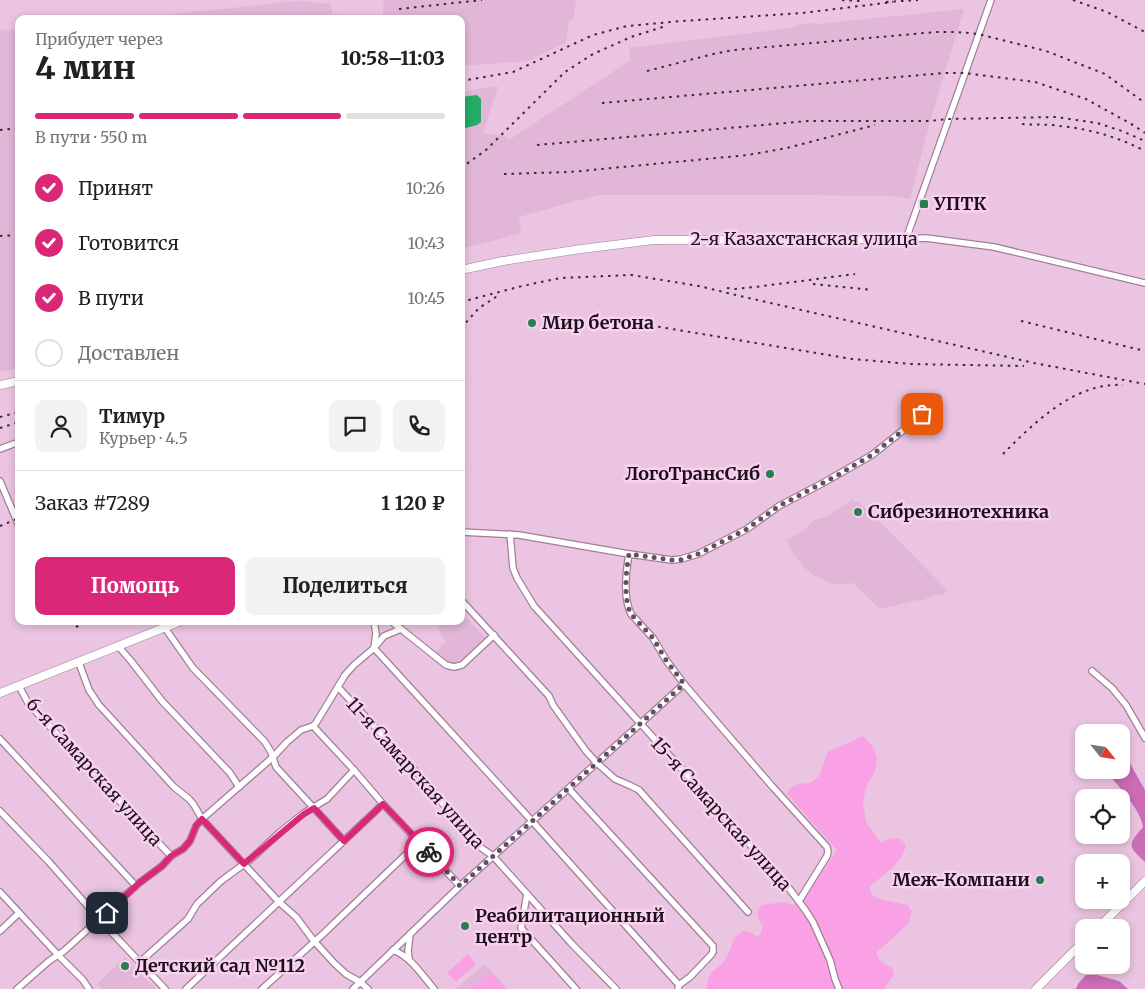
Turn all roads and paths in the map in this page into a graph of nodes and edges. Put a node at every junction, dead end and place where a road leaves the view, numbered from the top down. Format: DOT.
graph roads {
  1 [pos="991,0"];
  2 [pos="906,239"];
  3 [pos="465,269"];
  4 [pos="1145,283"];
  5 [pos="15,382"];
  6 [pos="0,385"];
  7 [pos="938,398"];
  8 [pos="15,443"];
  9 [pos="0,449"];
  10 [pos="0,481"];
  11 [pos="15,517"];
  12 [pos="465,532"];
  13 [pos="510,534"];
  14 [pos="629,554"];
  15 [pos="465,604"];
  16 [pos="171,625"];
  17 [pos="375,625"];
  18 [pos="396,625"];
  19 [pos="165,628"];
  20 [pos="401,629"];
  21 [pos="494,635"];
  22 [pos="118,646"];
  23 [pos="374,648"];
  24 [pos="79,663"];
  25 [pos="1092,671"];
  26 [pos="684,684"];
  27 [pos="19,686"];
  28 [pos="338,687"];
  29 [pos="0,694"];
  30 [pos="640,724"];
  31 [pos="313,726"];
  32 [pos="1145,738"];
  33 [pos="0,739"];
  34 [pos="273,757"];
  35 [pos="597,764"];
  36 [pos="354,770"];
  37 [pos="239,787"];
  38 [pos="569,789"];
  39 [pos="383,804"];
  40 [pos="314,808"];
  41 [pos="0,811"];
  42 [pos="202,819"];
  43 [pos="532,821"];
  44 [pos="344,841"];
  45 [pos="419,842"];
  46 [pos="171,856"];
  47 [pos="493,856"];
  48 [pos="244,864"];
  49 [pos="1145,881"];
  50 [pos="136,886"];
  51 [pos="460,886"];
  52 [pos="0,892"];
  53 [pos="527,894"];
  54 [pos="799,901"];
  55 [pos="280,902"];
  56 [pos="748,912"];
  57 [pos="19,913"];
  58 [pos="1107,919"];
  59 [pos="100,920"];
  60 [pos="0,931"];
  61 [pos="410,934"];
  62 [pos="314,941"];
  63 [pos="393,950"];
  64 [pos="1075,951"];
  65 [pos="58,955"];
  66 [pos="409,959"];
  67 [pos="140,962"];
  68 [pos="360,982"];
  69 [pos="678,987"];
  70 [pos="17,989"];
  71 [pos="89,989"];
  72 [pos="165,989"];
  73 [pos="186,989"];
  74 [pos="262,989"];
  75 [pos="353,989"];
  76 [pos="368,989"];
  77 [pos="434,989"];
  78 [pos="576,989"];
  79 [pos="616,989"];
  80 [pos="840,989"];
  81 [pos="1036,989"];
  1 -- 2 [label="street"];
  2 -- 3 [label="street, 2-я Казахстанская улица"];
  2 -- 4 [label="street, 2-я Казахстанская улица"];
  5 -- 6 [label="street"];
  7 -- 14 [label="street"];
  8 -- 9 [label="street"];
  10 -- 11 [label="street"];
  12 -- 13 [label="street"];
  13 -- 14 [label="street"];
  13 -- 30 [label="street, 15-я Самарская улица"];
  14 -- 26 [label="street"];
  15 -- 21 [label="street"];
  16 -- 19 [label="street"];
  17 -- 23 [label="street"];
  18 -- 20 [label="street"];
  19 -- 22 [label="street"];
  19 -- 34 [label="street"];
  20 -- 21 [label="street"];
  20 -- 23 [label="street"];
  21 -- 35 [label="street"];
  22 -- 24 [label="street"];
  22 -- 37 [label="street"];
  23 -- 28 [label="street"];
  23 -- 43 [label="street"];
  24 -- 27 [label="street"];
  24 -- 42 [label="street"];
  25 -- 32 [label="street"];
  26 -- 30 [label="street"];
  26 -- 54 [label="street"];
  27 -- 29 [label="street"];
  27 -- 46 [label="street, 6-я Самарская улица"];
  28 -- 31 [label="street"];
  28 -- 47 [label="street, 11-я Самарская улица"];
  30 -- 35 [label="street"];
  30 -- 54 [label="street, 15-я Самарская улица"];
  31 -- 34 [label="street"];
  31 -- 36 [label="street"];
  33 -- 50 [label="street"];
  34 -- 37 [label="street"];
  34 -- 40 [label="street"];
  35 -- 38 [label="street"];
  35 -- 56 [label="street"];
  36 -- 39 [label="street"];
  36 -- 40 [label="street"];
  37 -- 42 [label="street"];
  38 -- 43 [label="street"];
  38 -- 69 [label="street"];
  39 -- 44 [label="street"];
  39 -- 45 [label="street"];
  40 -- 44 [label="street"];
  40 -- 48 [label="street"];
  41 -- 59 [label="street"];
  42 -- 46 [label="street"];
  42 -- 48 [label="street"];
  43 -- 47 [label="street"];
  43 -- 69 [label="street"];
  44 -- 55 [label="street"];
  45 -- 51 [label="street"];
  45 -- 62 [label="street"];
  46 -- 50 [label="street"];
  47 -- 51 [label="street"];
  47 -- 53 [label="street, 11-я Самарская улица"];
  48 -- 55 [label="street"];
  48 -- 67 [label="street"];
  49 -- 58 [label="street"];
  50 -- 59 [label="street"];
  51 -- 61 [label="street"];
  52 -- 57 [label="street"];
  53 -- 78 [label="street"];
  53 -- 79 [label="street, 11-я Самарская улица"];
  54 -- 80 [label="street, 15-я Самарская улица"];
  55 -- 62 [label="street"];
  55 -- 73 [label="street"];
  57 -- 60 [label="street"];
  57 -- 65 [label="street"];
  59 -- 65 [label="street"];
  59 -- 67 [label="street"];
  61 -- 63 [label="street"];
  61 -- 66 [label="street"];
  62 -- 68 [label="street"];
  62 -- 74 [label="street"];
  63 -- 66 [label="street"];
  63 -- 68 [label="street"];
  64 -- 81 [label="street"];
  65 -- 70 [label="street"];
  65 -- 71 [label="street"];
  66 -- 77 [label="street"];
  67 -- 72 [label="street"];
  68 -- 75 [label="street"];
  68 -- 76 [label="street"];
}
